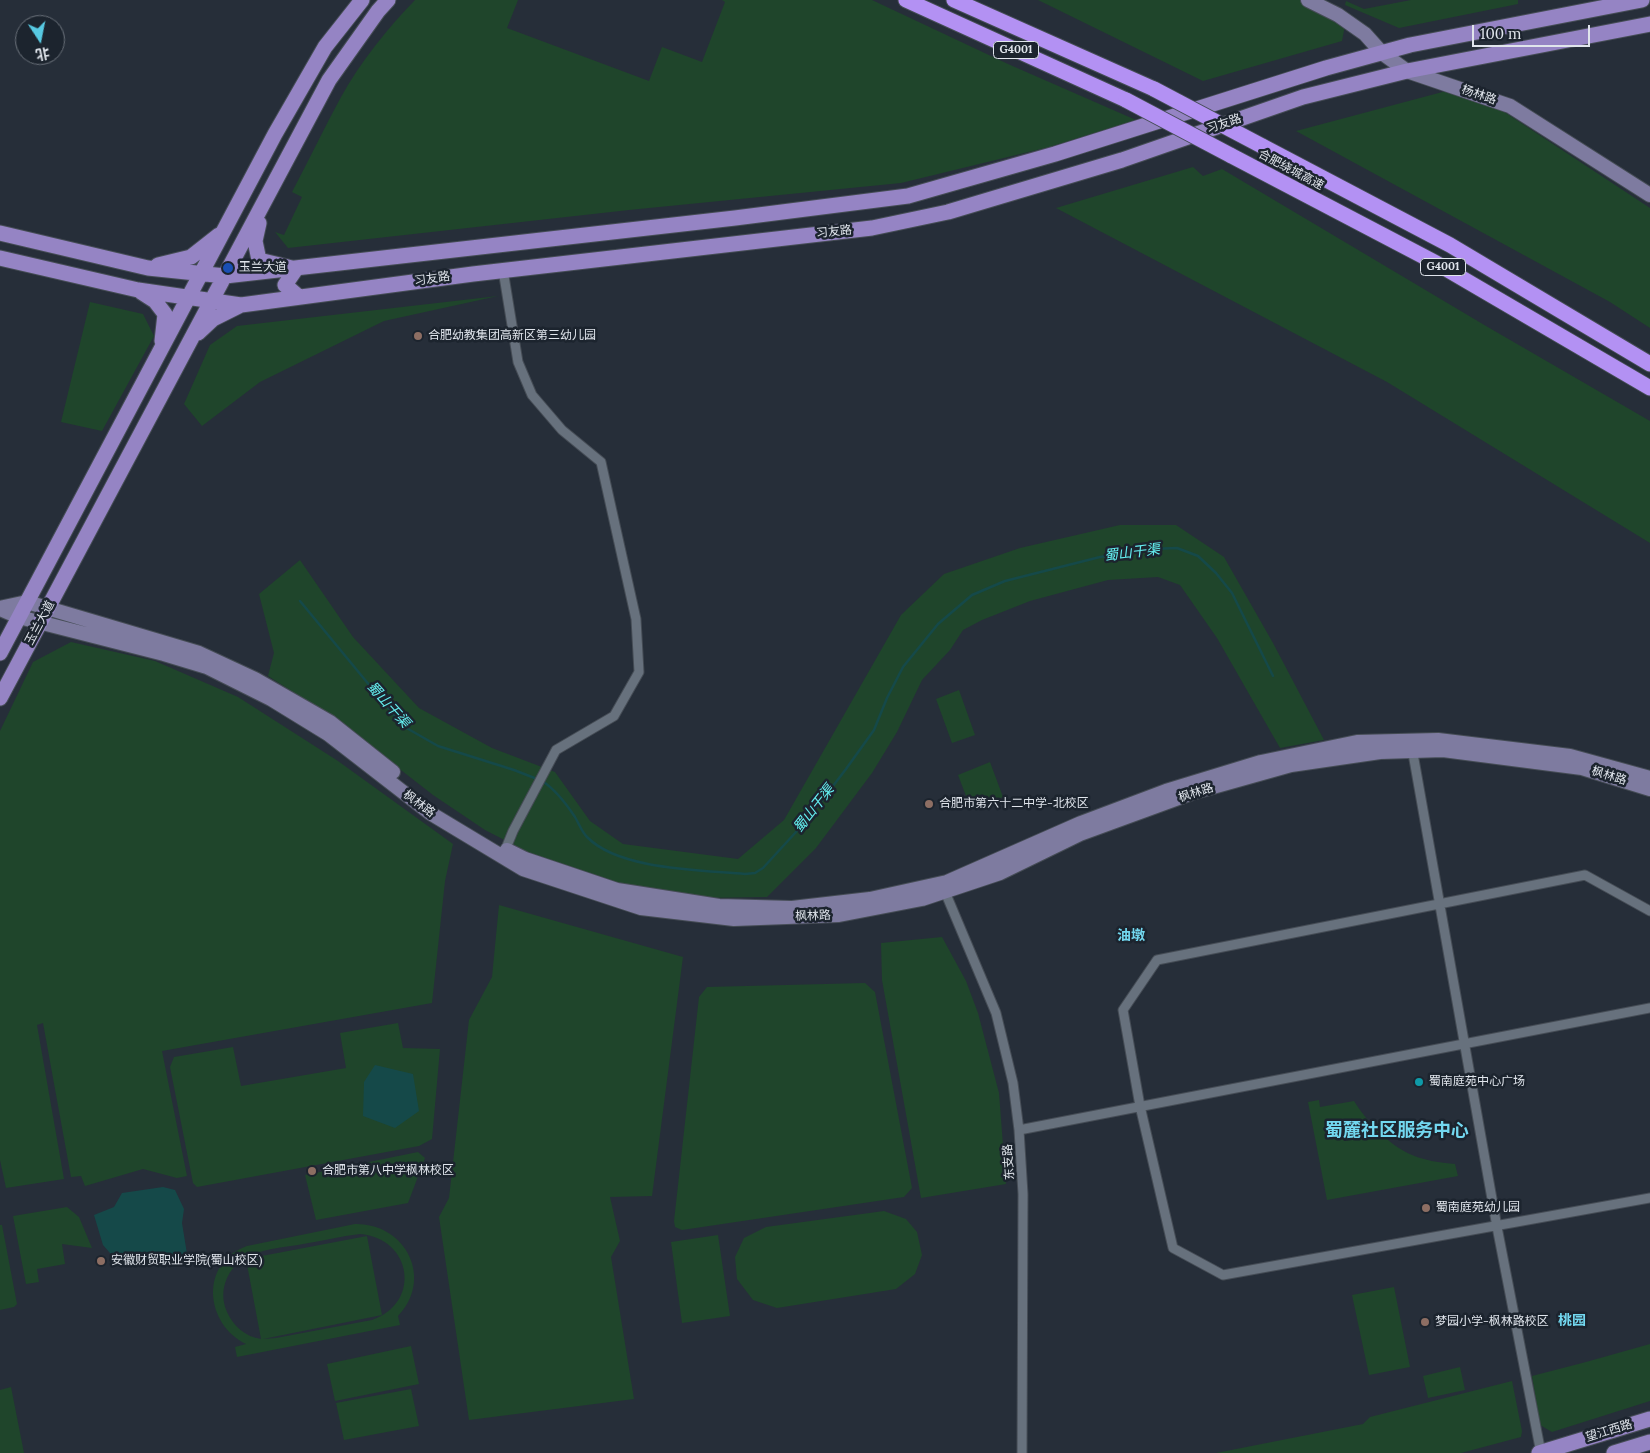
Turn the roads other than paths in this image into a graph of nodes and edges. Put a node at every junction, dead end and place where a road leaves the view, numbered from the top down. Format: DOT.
graph roads {
  1 [pos="362,0"];
  2 [pos="388,0"];
  3 [pos="906,0"];
  4 [pos="954,0"];
  5 [pos="1308,0"];
  6 [pos="1642,0"];
  7 [pos="1650,24"];
  8 [pos="1382,53"];
  9 [pos="1407,71"];
  10 [pos="1650,195"];
  11 [pos="265,200"];
  12 [pos="236,208"];
  13 [pos="255,218"];
  14 [pos="224,231"];
  15 [pos="0,233"];
  16 [pos="0,258"];
  17 [pos="148,268"];
  18 [pos="296,269"];
  19 [pos="503,270"];
  20 [pos="201,274"];
  21 [pos="225,276"];
  22 [pos="138,290"];
  23 [pos="299,297"];
  24 [pos="188,298"];
  25 [pos="212,301"];
  26 [pos="241,305"];
  27 [pos="190,340"];
  28 [pos="161,350"];
  29 [pos="181,357"];
  30 [pos="1650,364"];
  31 [pos="1650,388"];
  32 [pos="27,602"];
  33 [pos="0,608"];
  34 [pos="48,608"];
  35 [pos="19,617"];
  36 [pos="40,622"];
  37 [pos="0,653"];
  38 [pos="0,698"];
  39 [pos="1412,746"];
  40 [pos="1650,778"];
  41 [pos="1650,789"];
  42 [pos="504,853"];
  43 [pos="943,887"];
  44 [pos="1439,904"];
  45 [pos="1650,911"];
  46 [pos="1650,1008"];
  47 [pos="1464,1045"];
  48 [pos="1140,1106"];
  49 [pos="1019,1130"];
  50 [pos="1650,1198"];
  51 [pos="1497,1226"];
  52 [pos="1650,1419"];
  53 [pos="1650,1442"];
  54 [pos="1022,1453"];
  55 [pos="1540,1453"];
  56 [pos="1614,1453"];
  1 -- 12 [label="main road, 玉兰大道"];
  2 -- 11 [label="main road, 玉兰大道"];
  3 -- 31 [label="highway, 合肥绕城高速 / G4001, bridge"];
  4 -- 30 [label="highway, 合肥绕城高速 / G4001, bridge"];
  5 -- 8 [label="main road, 杨林路"];
  6 -- 8 [label="main road, 习友路"];
  7 -- 9 [label="main road, 习友路"];
  8 -- 9 [label="main road, 杨林路"];
  8 -- 18 [label="main road, 习友路"];
  9 -- 10 [label="main road, 杨林路"];
  9 -- 19 [label="main road, 习友路"];
  11 -- 13 [label="main road, 玉兰大道"];
  11 -- 18 [label="main road"];
  12 -- 13 [label="main road"];
  12 -- 14 [label="main road, 玉兰大道"];
  13 -- 21 [label="main road, 玉兰大道"];
  14 -- 17 [label="main road"];
  14 -- 20 [label="main road, 玉兰大道"];
  15 -- 17 [label="main road, 习友路"];
  16 -- 22 [label="main road, 习友路"];
  17 -- 20 [label="main road, 习友路"];
  18 -- 21 [label="main road, 习友路"];
  18 -- 23 [label="main road"];
  19 -- 23 [label="main road, 习友路"];
  19 -- 42 [label="street"];
  20 -- 21 [label="main road, 习友路"];
  20 -- 24 [label="main road, 玉兰大道"];
  21 -- 25 [label="main road, 玉兰大道"];
  22 -- 24 [label="main road, 习友路"];
  22 -- 28 [label="main road"];
  23 -- 26 [label="main road, 习友路"];
  24 -- 25 [label="main road, 习友路"];
  24 -- 28 [label="main road, 玉兰大道"];
  25 -- 26 [label="main road, 习友路"];
  25 -- 27 [label="main road, 玉兰大道"];
  26 -- 27 [label="main road"];
  27 -- 29 [label="main road, 玉兰大道"];
  28 -- 29 [label="main road"];
  28 -- 32 [label="main road, 玉兰大道"];
  29 -- 34 [label="main road, 玉兰大道"];
  32 -- 33 [label="main road"];
  32 -- 34 [label="main road, 枫林路"];
  32 -- 35 [label="main road, 玉兰大道"];
  33 -- 35 [label="main road, 枫林路"];
  34 -- 36 [label="main road, 玉兰大道"];
  34 -- 42 [label="main road, 枫林路"];
  35 -- 36 [label="main road, 枫林路"];
  35 -- 37 [label="main road, 玉兰大道"];
  36 -- 38 [label="main road, 玉兰大道"];
  36 -- 42 [label="main road, 枫林路"];
  39 -- 40 [label="main road, 枫林路"];
  39 -- 41 [label="main road, 枫林路"];
  39 -- 43 [label="main road, 枫林路"];
  39 -- 44 [label="street"];
  42 -- 43 [label="main road, 枫林路"];
  43 -- 49 [label="street, 东支路"];
  44 -- 45 [label="street"];
  44 -- 47 [label="street"];
  44 -- 48 [label="street"];
  46 -- 47 [label="street"];
  47 -- 48 [label="street"];
  47 -- 51 [label="street"];
  48 -- 49 [label="street"];
  48 -- 51 [label="street"];
  49 -- 54 [label="street, 东支路"];
  50 -- 51 [label="street"];
  51 -- 55 [label="street"];
  52 -- 55 [label="main road, 望江西路"];
  53 -- 56 [label="main road, 望江西路"];
}
